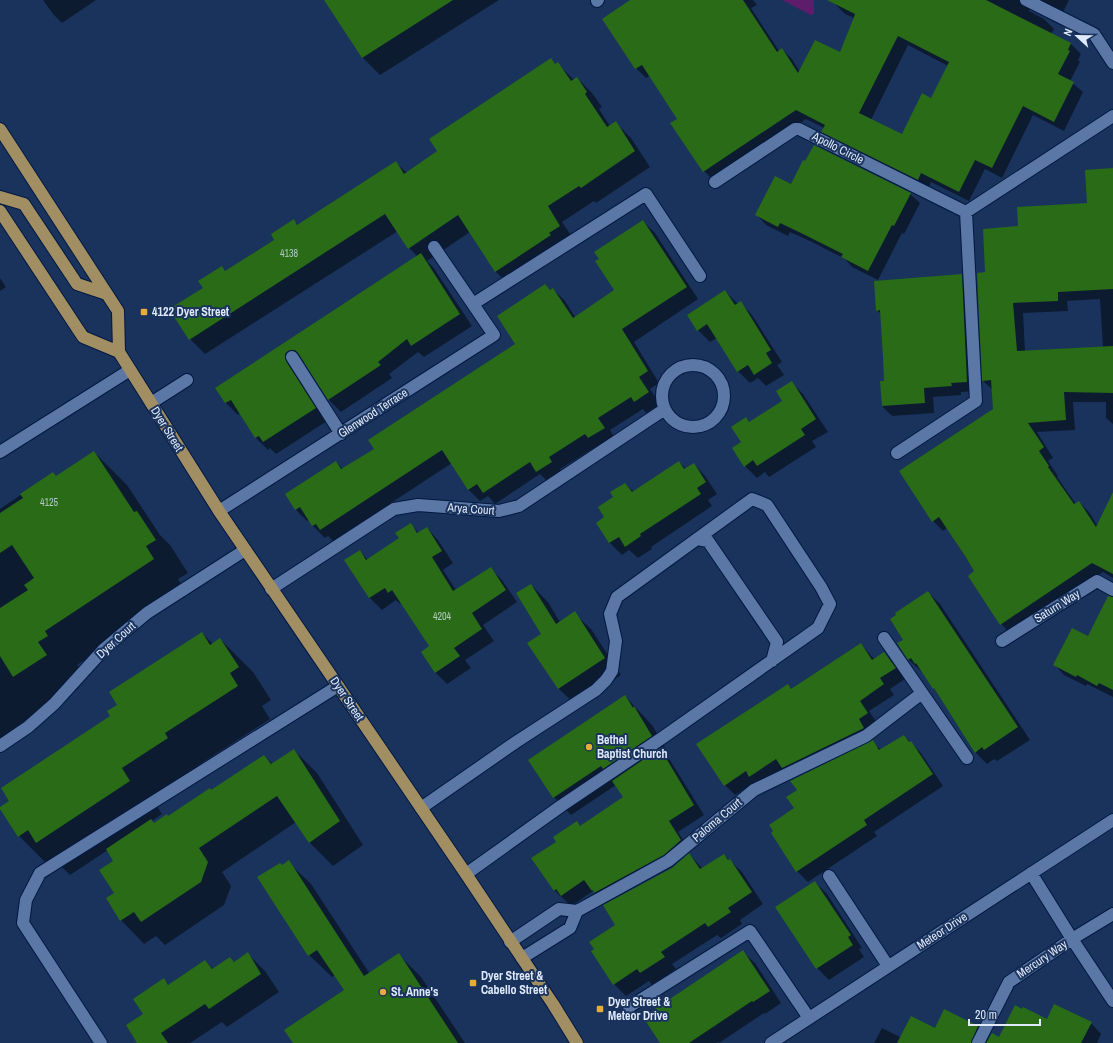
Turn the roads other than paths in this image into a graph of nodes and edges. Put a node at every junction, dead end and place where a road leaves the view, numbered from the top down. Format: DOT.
graph roads {
  1 [pos="1026,0"];
  2 [pos="1113,63"];
  3 [pos="1113,116"];
  4 [pos="0,129"];
  5 [pos="715,182"];
  6 [pos="0,197"];
  7 [pos="0,211"];
  8 [pos="966,212"];
  9 [pos="434,247"];
  10 [pos="700,276"];
  11 [pos="107,294"];
  12 [pos="473,304"];
  13 [pos="119,352"];
  14 [pos="292,357"];
  15 [pos="130,370"];
  16 [pos="187,380"];
  17 [pos="151,403"];
  18 [pos="665,409"];
  19 [pos="340,434"];
  20 [pos="0,452"];
  21 [pos="897,453"];
  22 [pos="219,511"];
  23 [pos="697,539"];
  24 [pos="245,550"];
  25 [pos="271,589"];
  26 [pos="1113,590"];
  27 [pos="884,638"];
  28 [pos="1002,641"];
  29 [pos="772,661"];
  30 [pos="338,686"];
  31 [pos="922,693"];
  32 [pos="0,746"];
  33 [pos="967,758"];
  34 [pos="421,808"];
  35 [pos="1113,820"];
  36 [pos="1031,873"];
  37 [pos="466,874"];
  38 [pos="829,876"];
  39 [pos="577,912"];
  40 [pos="1113,914"];
  41 [pos="1072,939"];
  42 [pos="510,942"];
  43 [pos="522,958"];
  44 [pos="888,966"];
  45 [pos="1113,1001"];
  46 [pos="630,1007"];
  47 [pos="809,1018"];
  48 [pos="101,1043"];
  49 [pos="578,1043"];
  50 [pos="771,1043"];
  51 [pos="978,1043"];
  1 -- 2 [label="street"];
  3 -- 8 [label="street"];
  4 -- 11 [label="main road"];
  5 -- 8 [label="street, Apollo Circle"];
  6 -- 11 [label="main road"];
  7 -- 13 [label="main road"];
  8 -- 21 [label="street"];
  9 -- 12 [label="street, Glenwood Terrace"];
  10 -- 12 [label="street"];
  11 -- 13 [label="main road"];
  12 -- 19 [label="street, Glenwood Terrace"];
  13 -- 15 [label="main road, Dyer Street"];
  14 -- 19 [label="street"];
  15 -- 17 [label="main road, Dyer Street"];
  15 -- 20 [label="street"];
  16 -- 17 [label="street"];
  17 -- 22 [label="main road, Dyer Street"];
  18 -- 18 [label="street"];
  18 -- 25 [label="street, Arya Court"];
  19 -- 22 [label="street, Glenwood Terrace"];
  22 -- 24 [label="main road, Dyer Street"];
  23 -- 29 [label="street"];
  23 -- 29 [label="street"];
  23 -- 34 [label="street"];
  24 -- 25 [label="main road, Dyer Street"];
  24 -- 32 [label="street, Dyer Court"];
  25 -- 30 [label="main road, Dyer Street"];
  26 -- 28 [label="street, Saturn Way"];
  27 -- 31 [label="street"];
  29 -- 37 [label="street"];
  30 -- 34 [label="main road, Dyer Street"];
  30 -- 48 [label="street"];
  31 -- 33 [label="street"];
  31 -- 39 [label="street, Paloma Court"];
  34 -- 37 [label="main road, Dyer Street"];
  35 -- 36 [label="street, Meteor Drive"];
  36 -- 41 [label="street"];
  36 -- 44 [label="street, Meteor Drive"];
  37 -- 42 [label="main road, Dyer Street"];
  38 -- 44 [label="street"];
  39 -- 42 [label="street"];
  39 -- 43 [label="street"];
  40 -- 41 [label="street, Mercury Way"];
  41 -- 45 [label="street"];
  41 -- 51 [label="street, Mercury Way"];
  42 -- 43 [label="main road, Dyer Street"];
  43 -- 49 [label="main road, Dyer Street"];
  44 -- 47 [label="street, Meteor Drive"];
  46 -- 47 [label="street"];
  47 -- 50 [label="street, Meteor Drive"];
}
